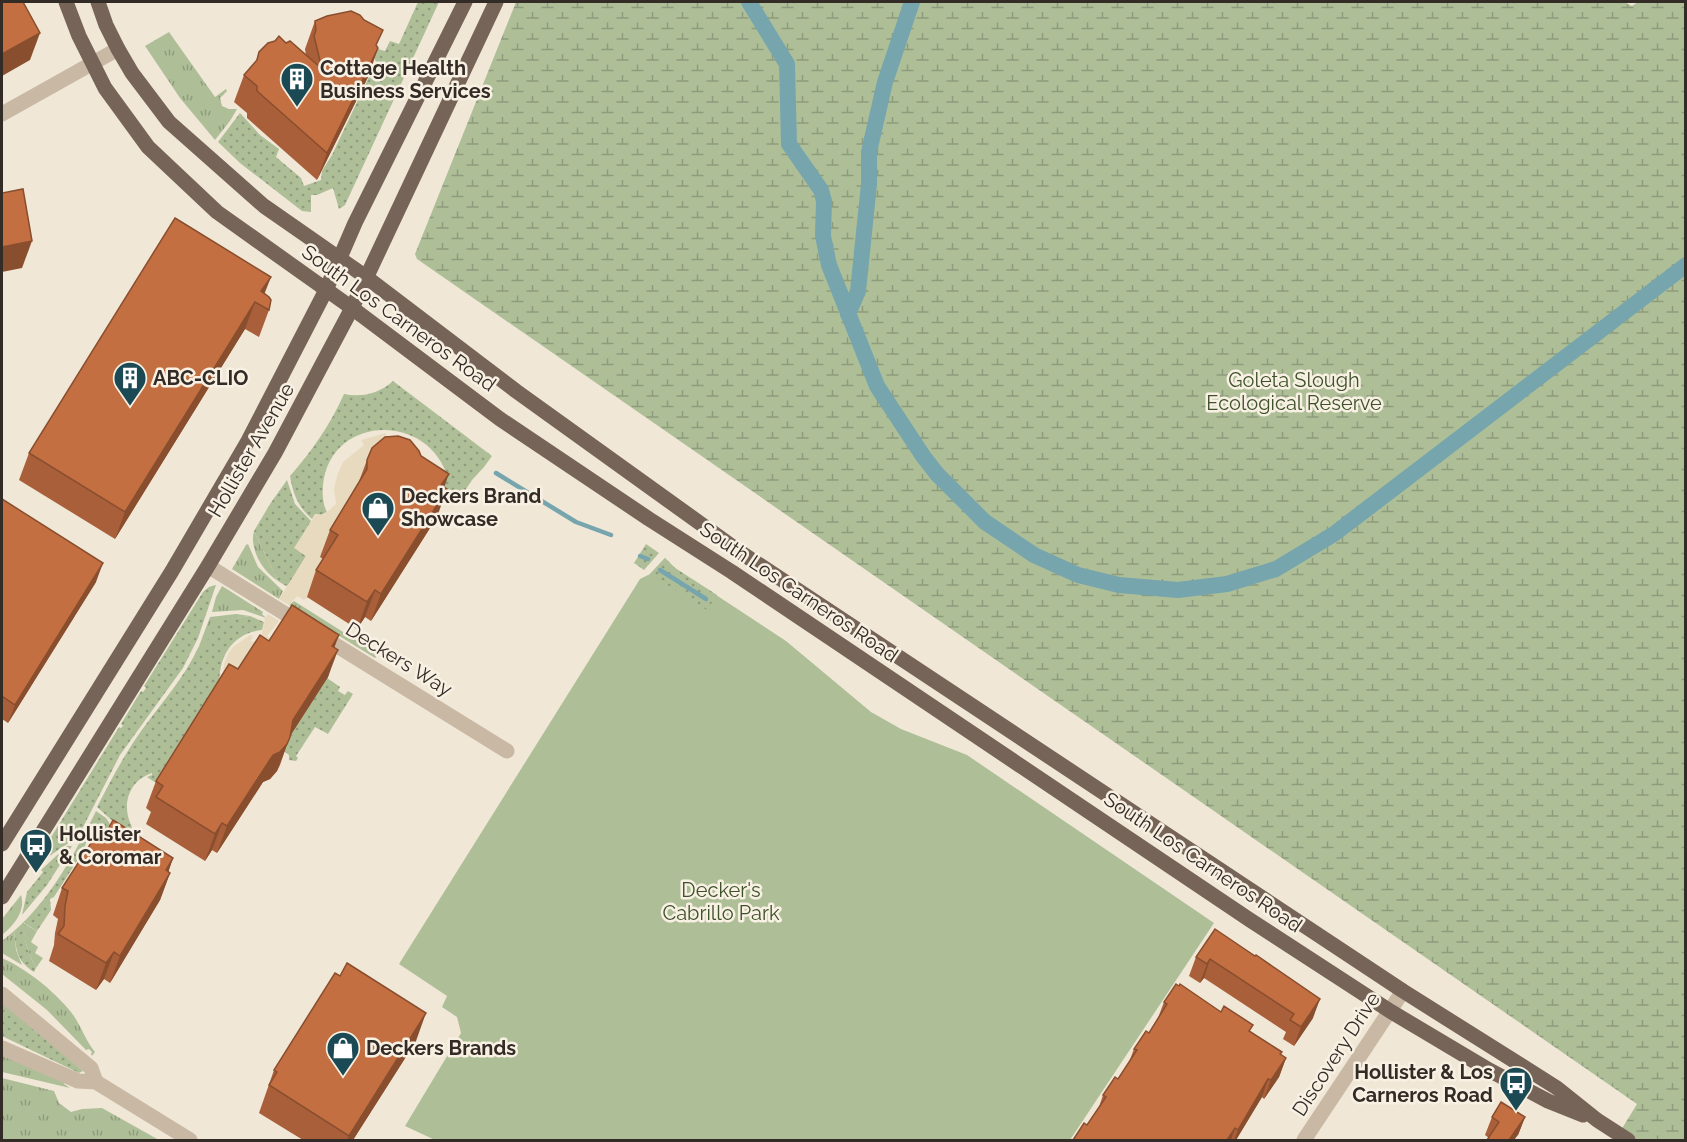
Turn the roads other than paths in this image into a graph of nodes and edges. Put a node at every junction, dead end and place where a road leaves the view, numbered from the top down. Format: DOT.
graph roads {
  1 [pos="66,2"];
  2 [pos="99,2"];
  3 [pos="465,2"];
  4 [pos="496,2"];
  5 [pos="118,49"];
  6 [pos="92,63"];
  7 [pos="2,114"];
  8 [pos="340,258"];
  9 [pos="366,277"];
  10 [pos="326,290"];
  11 [pos="352,308"];
  12 [pos="208,566"];
  13 [pos="507,751"];
  14 [pos="2,844"];
  15 [pos="2,897"];
  16 [pos="1403,991"];
  17 [pos="2,994"];
  18 [pos="1390,1011"];
  19 [pos="2,1048"];
  20 [pos="96,1082"];
  21 [pos="1597,1120"];
  22 [pos="190,1140"];
  23 [pos="1304,1140"];
  24 [pos="1628,1140"];
  1 -- 6 [label="main road, South Los Carneros Road"];
  2 -- 5 [label="main road, South Los Carneros Road"];
  3 -- 8 [label="main road, Hollister Avenue"];
  4 -- 9 [label="main road, Hollister Avenue"];
  5 -- 6 [label="street"];
  5 -- 8 [label="main road, South Los Carneros Road"];
  6 -- 7 [label="street"];
  6 -- 10 [label="main road, South Los Carneros Road"];
  8 -- 9 [label="main road, South Los Carneros Road"];
  8 -- 10 [label="main road, Hollister Avenue"];
  9 -- 11 [label="main road, Hollister Avenue"];
  9 -- 16 [label="main road, South Los Carneros Road"];
  10 -- 11 [label="main road, South Los Carneros Road"];
  10 -- 14 [label="main road, Hollister Avenue"];
  11 -- 12 [label="main road, Hollister Avenue"];
  11 -- 18 [label="main road, South Los Carneros Road"];
  12 -- 13 [label="street, Deckers Way"];
  12 -- 15 [label="main road, Hollister Avenue"];
  16 -- 18 [label="street, Discovery Drive"];
  16 -- 21 [label="main road, South Los Carneros Road"];
  17 -- 20 [label="street"];
  18 -- 21 [label="main road, South Los Carneros Road"];
  18 -- 23 [label="street, Discovery Drive"];
  19 -- 20 [label="street"];
  20 -- 22 [label="street"];
  21 -- 24 [label="main road, South Los Carneros Road"];
}
